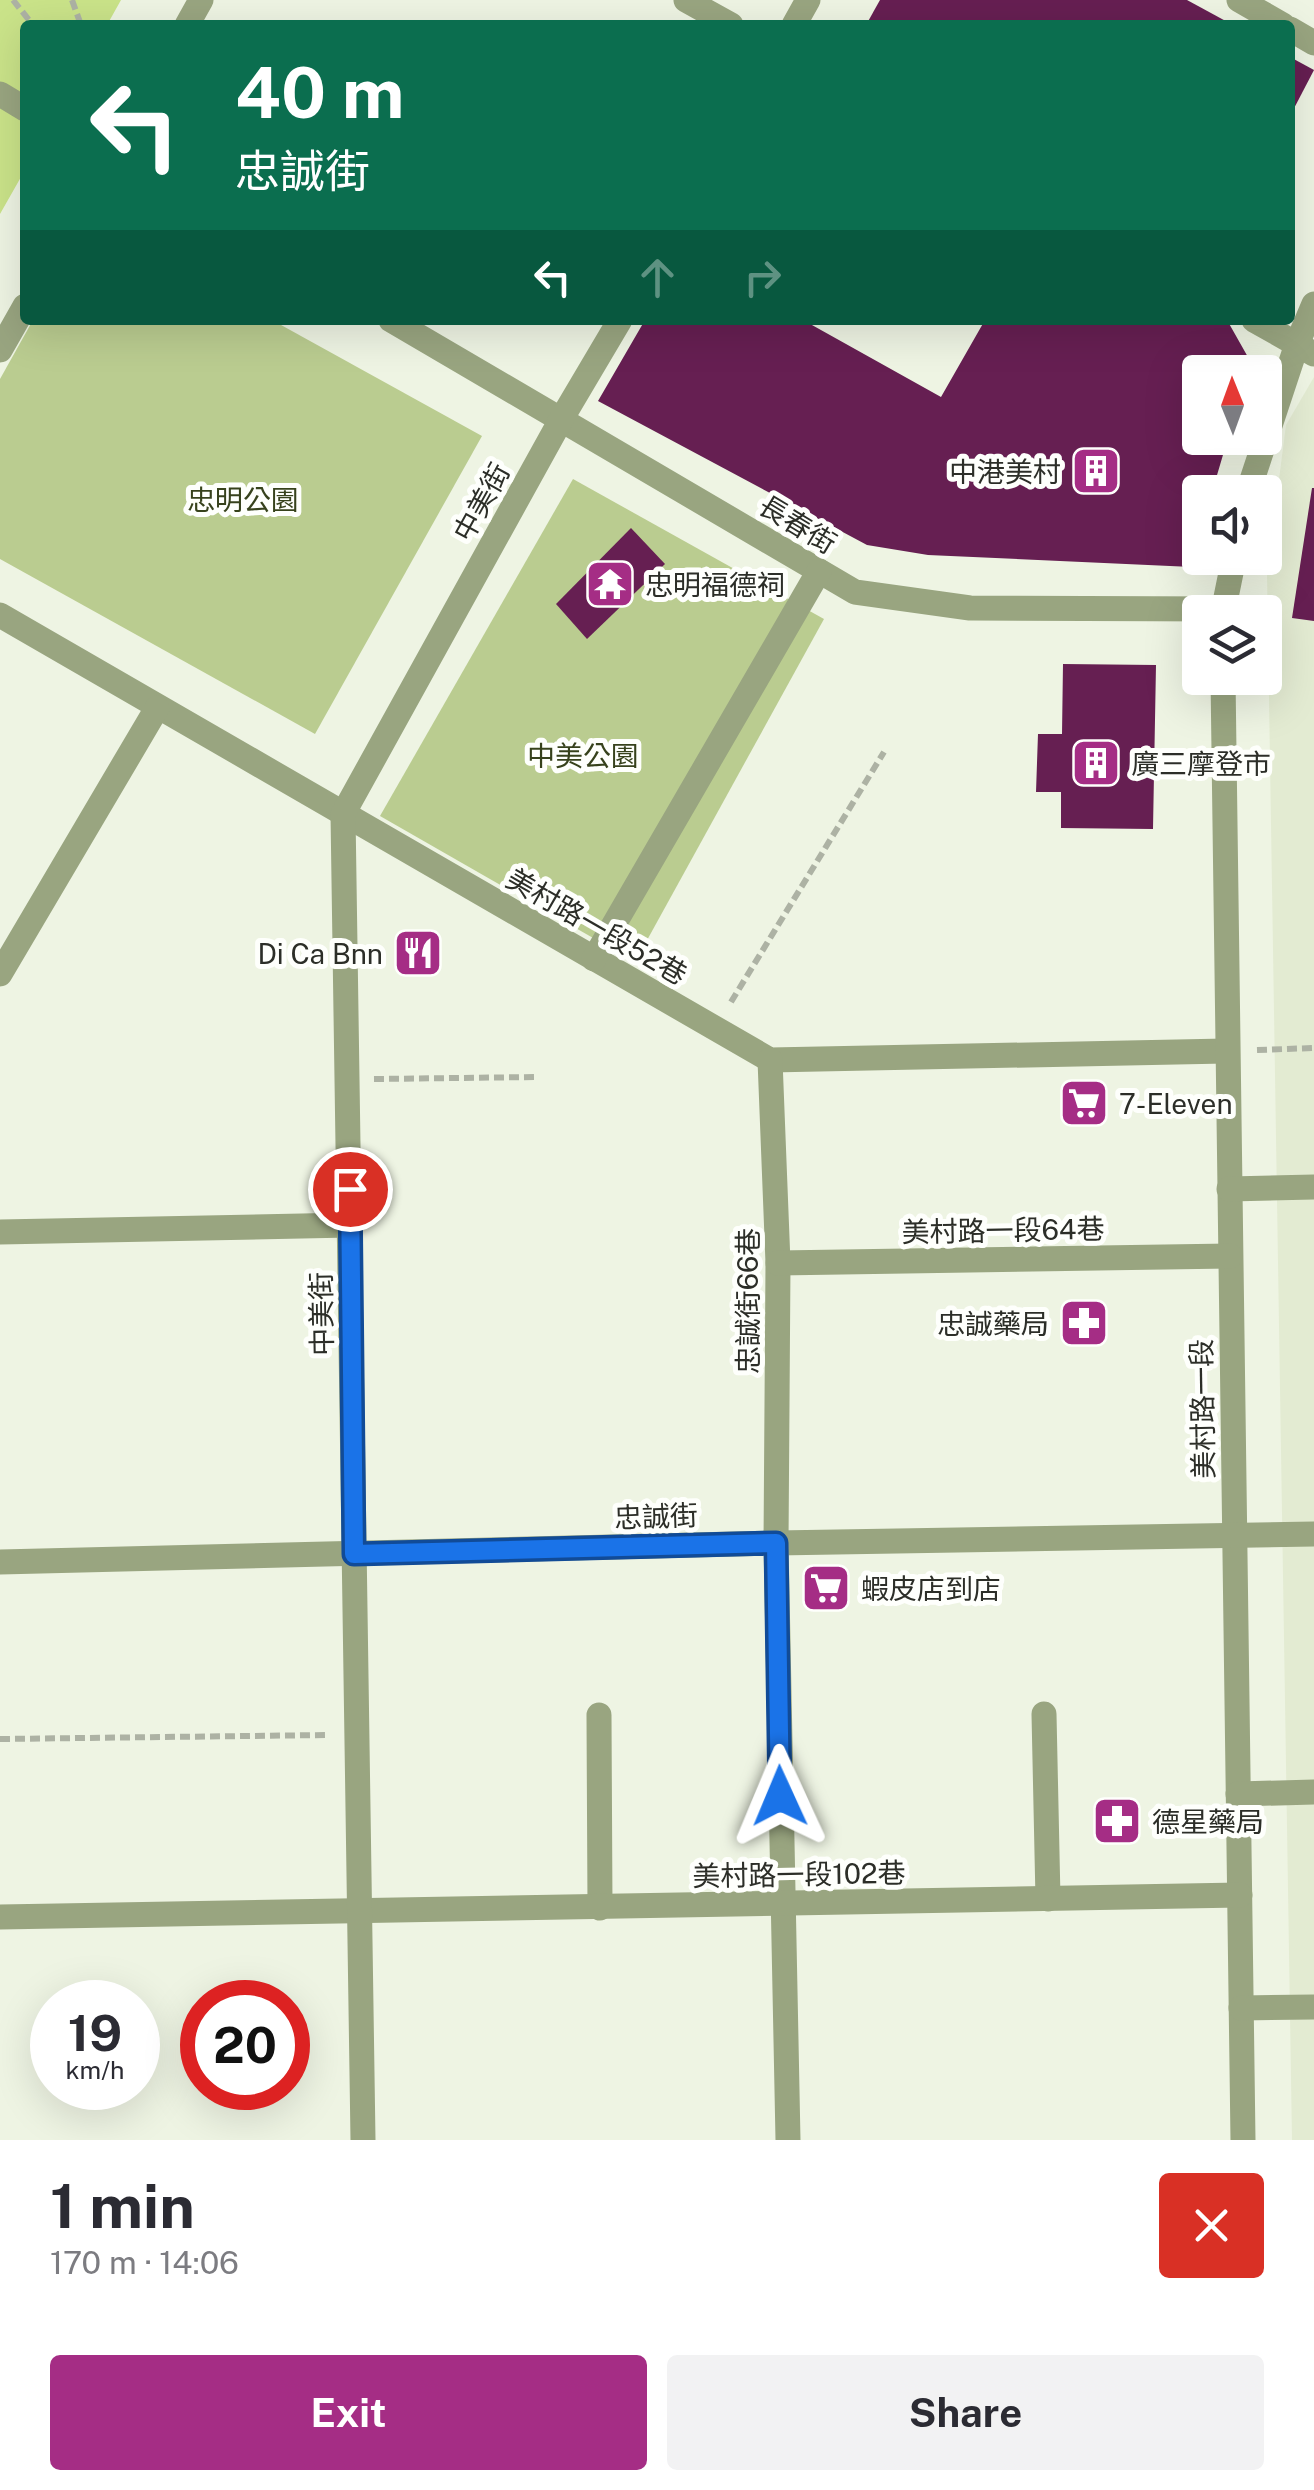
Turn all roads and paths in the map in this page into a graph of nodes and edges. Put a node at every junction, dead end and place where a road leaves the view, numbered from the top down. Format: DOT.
graph roads {
  1 [pos="13,0"];
  2 [pos="686,0"];
  3 [pos="1239,0"];
  4 [pos="29,20"];
  5 [pos="721,20"];
  6 [pos="1274,20"];
  7 [pos="1314,304"];
  8 [pos="20,315"];
  9 [pos="400,325"];
  10 [pos="617,325"];
  11 [pos="1263,325"];
  12 [pos="0,350"];
  13 [pos="1306,350"];
  14 [pos="562,418"];
  15 [pos="1255,475"];
  16 [pos="819,572"];
  17 [pos="1182,611"];
  18 [pos="0,615"];
  19 [pos="1224,695"];
  20 [pos="157,708"];
  21 [pos="884,752"];
  22 [pos="343,814"];
  23 [pos="594,959"];
  24 [pos="0,974"];
  25 [pos="715,1029"];
  26 [pos="1314,1048"];
  27 [pos="1226,1051"];
  28 [pos="770,1060"];
  29 [pos="538,1077"];
  30 [pos="348,1079"];
  31 [pos="1314,1187"];
  32 [pos="1229,1188"];
  33 [pos="350,1225"];
  34 [pos="0,1232"];
  35 [pos="1230,1256"];
  36 [pos="778,1263"];
  37 [pos="1314,1534"];
  38 [pos="1234,1536"];
  39 [pos="776,1543"];
  40 [pos="354,1554"];
  41 [pos="0,1562"];
  42 [pos="1044,1714"];
  43 [pos="599,1715"];
  44 [pos="358,1735"];
  45 [pos="0,1739"];
  46 [pos="1314,1792"];
  47 [pos="1238,1794"];
  48 [pos="1240,1895"];
  49 [pos="1048,1899"];
  50 [pos="782,1904"];
  51 [pos="600,1908"];
  52 [pos="359,1913"];
  53 [pos="0,1917"];
  54 [pos="1314,2007"];
  55 [pos="1241,2008"];
  56 [pos="364,2140"];
  57 [pos="788,2140"];
  58 [pos="1243,2140"];
  1 -- 4 [label="path"];
  2 -- 5 [label="street"];
  3 -- 6 [label="street"];
  7 -- 13 [label="street"];
  8 -- 12 [label="street"];
  9 -- 14 [label="street, 長春街"];
  10 -- 14 [label="street, 中美街"];
  11 -- 13 [label="street"];
  13 -- 15 [label="street"];
  14 -- 16 [label="street, 長春街"];
  14 -- 22 [label="street, 中美街"];
  16 -- 17 [label="street, 長春街"];
  16 -- 23 [label="street"];
  18 -- 20 [label="street, 美村路一段52巷"];
  19 -- 27 [label="street, 美村路一段"];
  20 -- 22 [label="street, 美村路一段52巷"];
  20 -- 24 [label="street"];
  21 -- 25 [label="path"];
  22 -- 23 [label="street, 美村路一段52巷"];
  22 -- 30 [label="street, 中美街"];
  23 -- 25 [label="street, 美村路一段52巷"];
  25 -- 28 [label="street, 美村路一段52巷"];
  26 -- 27 [label="path"];
  27 -- 28 [label="street"];
  27 -- 32 [label="street, 美村路一段"];
  28 -- 36 [label="street, 忠誠街66巷"];
  29 -- 30 [label="path"];
  30 -- 33 [label="street, 中美街"];
  31 -- 32 [label="street"];
  32 -- 35 [label="street, 美村路一段"];
  33 -- 34 [label="street"];
  33 -- 40 [label="street, 中美街"];
  35 -- 36 [label="street, 美村路一段64巷"];
  35 -- 38 [label="street, 美村路一段"];
  36 -- 39 [label="street, 忠誠街66巷"];
  37 -- 38 [label="street, 忠誠街"];
  38 -- 39 [label="street, 忠誠街"];
  38 -- 47 [label="street, 美村路一段"];
  39 -- 40 [label="street, 忠誠街"];
  39 -- 50 [label="street, 忠誠街66巷"];
  40 -- 41 [label="street, 忠誠街"];
  40 -- 44 [label="street, 中美街"];
  42 -- 49 [label="street"];
  43 -- 51 [label="street"];
  44 -- 45 [label="path"];
  44 -- 52 [label="street, 中美街"];
  46 -- 47 [label="street"];
  47 -- 48 [label="street, 美村路一段"];
  48 -- 49 [label="street, 美村路一段102巷"];
  48 -- 55 [label="street, 美村路一段"];
  49 -- 50 [label="street, 美村路一段102巷"];
  50 -- 51 [label="street, 美村路一段102巷"];
  50 -- 57 [label="street, 忠誠街66巷"];
  51 -- 52 [label="street, 美村路一段102巷"];
  52 -- 53 [label="street, 美村路一段102巷"];
  52 -- 56 [label="street, 中美街"];
  54 -- 55 [label="street"];
  55 -- 58 [label="street, 美村路一段"];
}
